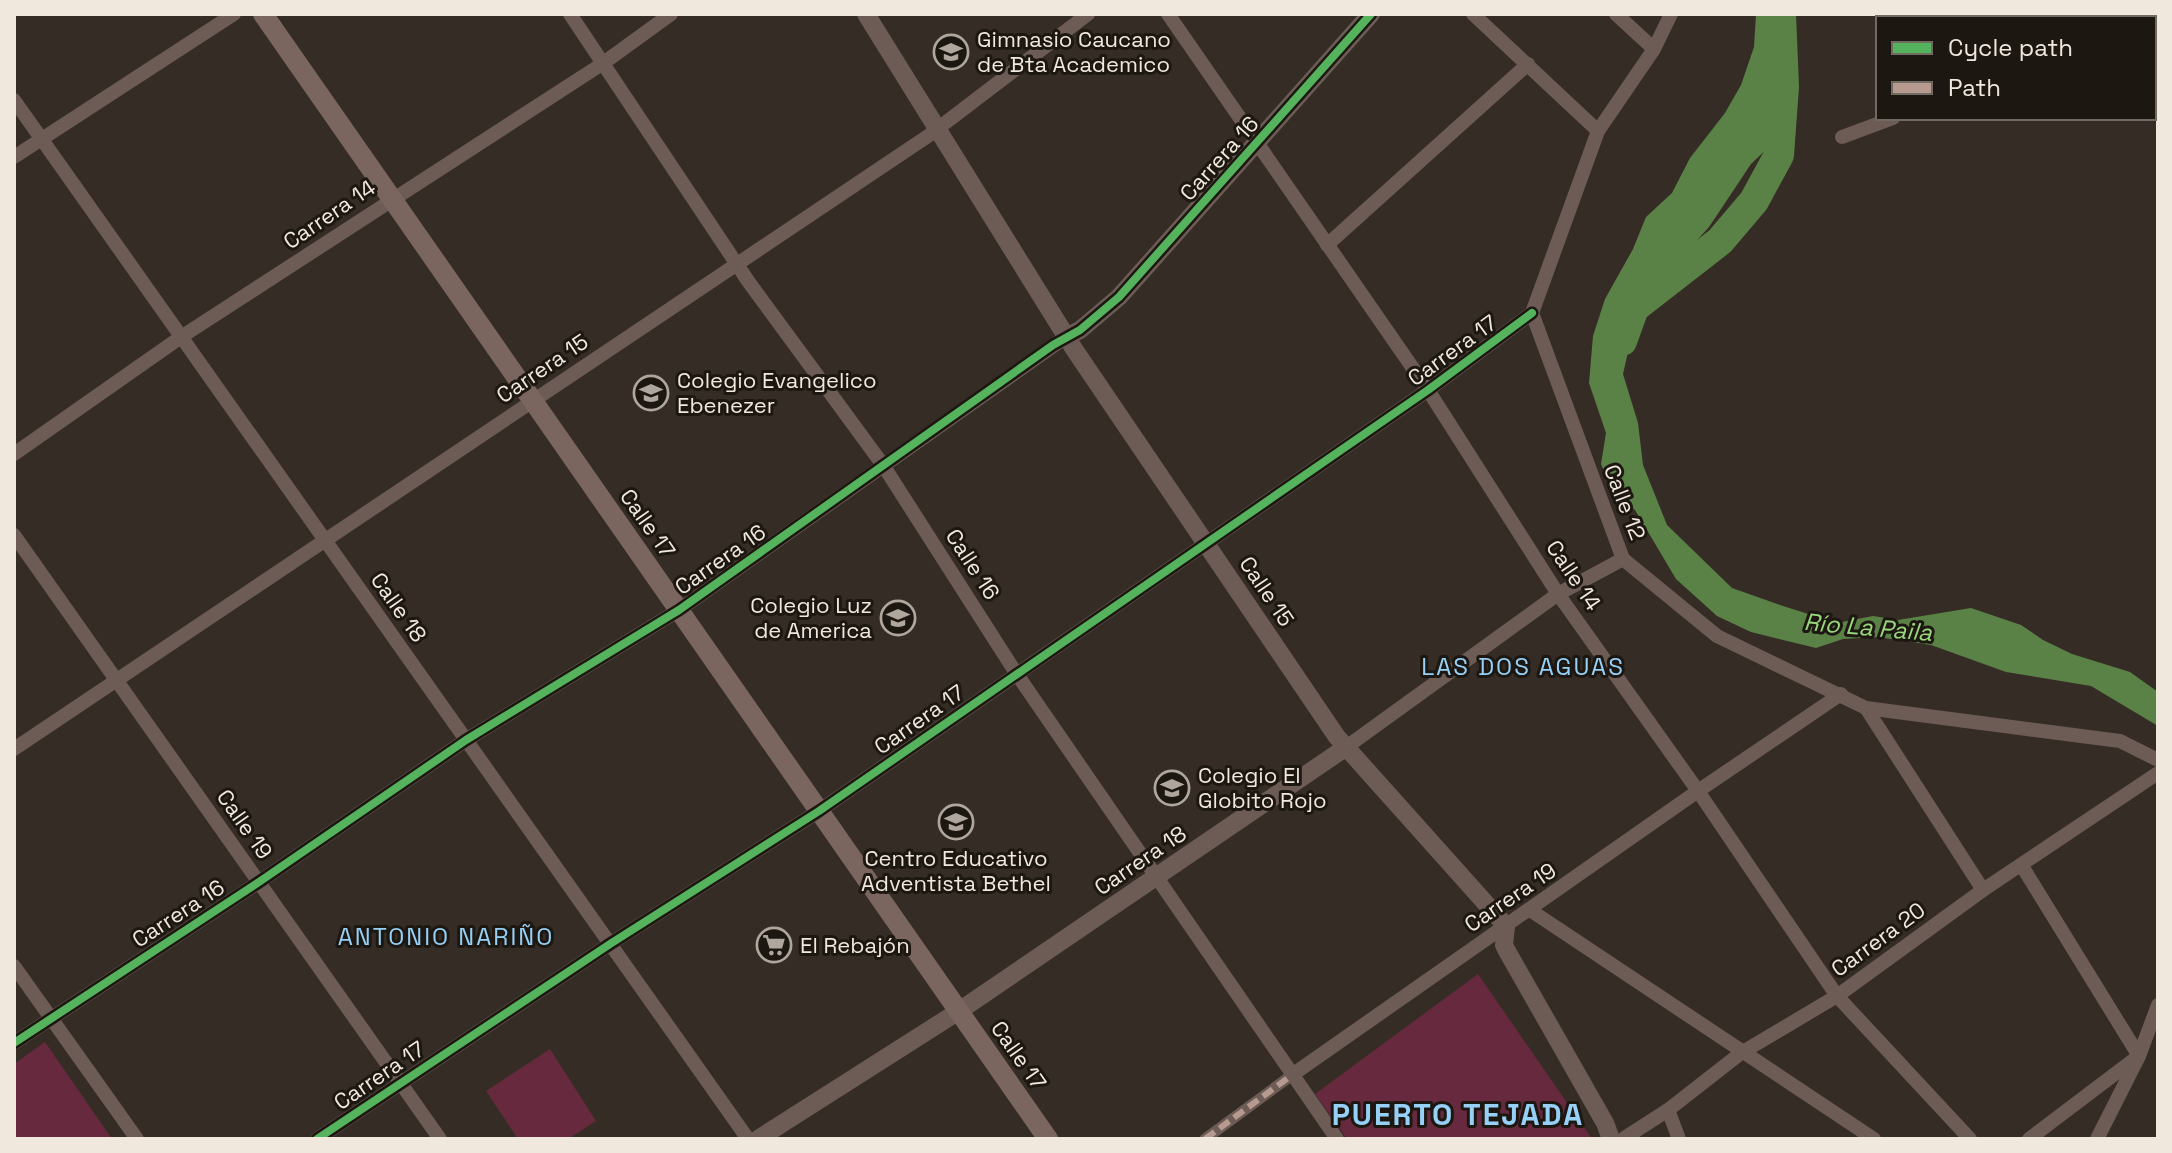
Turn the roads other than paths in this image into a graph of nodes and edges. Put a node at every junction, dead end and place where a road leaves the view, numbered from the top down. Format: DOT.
graph roads {
  1 [pos="234,14"];
  2 [pos="263,14"];
  3 [pos="570,14"];
  4 [pos="671,14"];
  5 [pos="866,14"];
  6 [pos="1088,14"];
  7 [pos="1168,14"];
  8 [pos="1371,14"];
  9 [pos="1473,14"];
  10 [pos="1616,14"];
  11 [pos="1671,14"];
  12 [pos="1654,49"];
  13 [pos="602,64"];
  14 [pos="1528,64"];
  15 [pos="14,100"];
  16 [pos="1888,120"];
  17 [pos="937,128"];
  18 [pos="1598,131"];
  19 [pos="1842,137"];
  20 [pos="41,140"];
  21 [pos="1258,141"];
  22 [pos="14,157"];
  23 [pos="392,199"];
  24 [pos="1327,245"];
  25 [pos="737,263"];
  26 [pos="1532,313"];
  27 [pos="181,337"];
  28 [pos="1066,337"];
  29 [pos="1428,390"];
  30 [pos="532,400"];
  31 [pos="14,454"];
  32 [pos="883,465"];
  33 [pos="14,535"];
  34 [pos="326,540"];
  35 [pos="1205,545"];
  36 [pos="1623,559"];
  37 [pos="1558,594"];
  38 [pos="679,610"];
  39 [pos="1016,673"];
  40 [pos="116,680"];
  41 [pos="1841,694"];
  42 [pos="1866,708"];
  43 [pos="466,740"];
  44 [pos="1345,748"];
  45 [pos="14,749"];
  46 [pos="2158,760"];
  47 [pos="2158,773"];
  48 [pos="1698,791"];
  49 [pos="819,811"];
  50 [pos="2022,866"];
  51 [pos="1156,878"];
  52 [pos="259,882"];
  53 [pos="1983,890"];
  54 [pos="1530,910"];
  55 [pos="1506,926"];
  56 [pos="610,944"];
  57 [pos="14,966"];
  58 [pos="1837,996"];
  59 [pos="2158,1005"];
  60 [pos="959,1011"];
  61 [pos="49,1018"];
  62 [pos="14,1043"];
  63 [pos="1741,1053"];
  64 [pos="2139,1056"];
  65 [pos="1292,1075"];
  66 [pos="400,1082"];
  67 [pos="1668,1110"];
  68 [pos="137,1139"];
  69 [pos="317,1139"];
  70 [pos="440,1139"];
  71 [pos="748,1139"];
  72 [pos="758,1139"];
  73 [pos="1048,1139"];
  74 [pos="1205,1139"];
  75 [pos="1337,1139"];
  76 [pos="1611,1139"];
  77 [pos="1623,1139"];
  78 [pos="1679,1139"];
  79 [pos="1874,1139"];
  80 [pos="1970,1139"];
  81 [pos="2029,1139"];
  82 [pos="2097,1139"];
  1 -- 20 [label="street"];
  2 -- 23 [label="main road, Calle 17"];
  3 -- 13 [label="street, Calle 16"];
  4 -- 13 [label="street, Carrera 14"];
  5 -- 17 [label="street, Calle 15"];
  6 -- 17 [label="street, Carrera 15"];
  7 -- 21 [label="street, Calle 14"];
  8 -- 21 [label="street, Carrera 16"];
  9 -- 14 [label="street"];
  10 -- 12 [label="street"];
  11 -- 12 [label="street"];
  12 -- 18 [label="street"];
  13 -- 23 [label="street, Carrera 14"];
  13 -- 25 [label="street, Calle 16"];
  14 -- 18 [label="street"];
  14 -- 24 [label="street"];
  15 -- 20 [label="street, Calle 18"];
  16 -- 19 [label="street"];
  17 -- 25 [label="street, Carrera 15"];
  17 -- 28 [label="street, Calle 15"];
  18 -- 26 [label="street"];
  20 -- 22 [label="street"];
  20 -- 27 [label="street, Calle 18"];
  21 -- 24 [label="street, Calle 14"];
  21 -- 28 [label="street, Carrera 16"];
  23 -- 27 [label="street, Carrera 14"];
  23 -- 30 [label="main road, Calle 17"];
  24 -- 29 [label="street, Calle 14"];
  25 -- 30 [label="street, Carrera 15"];
  25 -- 32 [label="street, Calle 16"];
  26 -- 29 [label="street, Carrera 17"];
  26 -- 36 [label="street, Calle 12"];
  27 -- 31 [label="street, Carrera 14"];
  27 -- 34 [label="street, Calle 18"];
  28 -- 32 [label="street, Carrera 16"];
  28 -- 35 [label="street, Calle 15"];
  29 -- 35 [label="street, Carrera 17"];
  29 -- 37 [label="street, Calle 14"];
  30 -- 34 [label="street, Carrera 15"];
  30 -- 38 [label="main road, Calle 17"];
  32 -- 38 [label="street, Carrera 16"];
  32 -- 39 [label="street, Calle 16"];
  33 -- 40 [label="street, Calle 19"];
  34 -- 40 [label="street, Carrera 15"];
  34 -- 43 [label="street, Calle 18"];
  35 -- 39 [label="street, Carrera 17"];
  35 -- 44 [label="street, Calle 15"];
  36 -- 37 [label="street, Carrera 18"];
  36 -- 41 [label="street, Calle 12"];
  37 -- 44 [label="street, Carrera 18"];
  37 -- 48 [label="street, Calle 14"];
  38 -- 43 [label="street, Carrera 16"];
  38 -- 49 [label="main road, Calle 17"];
  39 -- 49 [label="street, Carrera 17"];
  39 -- 51 [label="street, Calle 16"];
  40 -- 45 [label="street, Carrera 15"];
  40 -- 52 [label="street, Calle 19"];
  41 -- 42 [label="street, Calle 12"];
  41 -- 48 [label="street, Carrera 19"];
  42 -- 46 [label="street, Calle 12"];
  42 -- 53 [label="street"];
  43 -- 52 [label="street, Carrera 16"];
  43 -- 56 [label="street, Calle 18"];
  44 -- 51 [label="street, Carrera 18"];
  44 -- 55 [label="street, Calle 15"];
  47 -- 50 [label="street, Carrera 20"];
  48 -- 54 [label="street, Carrera 19"];
  48 -- 58 [label="street, Calle 14"];
  49 -- 56 [label="street, Carrera 17"];
  49 -- 60 [label="main road, Calle 17"];
  50 -- 53 [label="street, Carrera 20"];
  50 -- 64 [label="street"];
  51 -- 60 [label="street, Carrera 18"];
  51 -- 65 [label="street, Calle 16"];
  52 -- 61 [label="street, Carrera 16"];
  52 -- 66 [label="street, Calle 19"];
  53 -- 58 [label="street, Carrera 20"];
  54 -- 55 [label="street, Carrera 19"];
  54 -- 63 [label="street"];
  55 -- 65 [label="street, Carrera 19"];
  55 -- 76 [label="street, Calle 15"];
  56 -- 66 [label="street, Carrera 17"];
  56 -- 71 [label="street, Calle 18"];
  57 -- 61 [label="street"];
  58 -- 63 [label="street, Carrera 20"];
  58 -- 80 [label="street, Calle 14"];
  59 -- 64 [label="street"];
  60 -- 72 [label="street, Carrera 18"];
  60 -- 73 [label="main road, Calle 17"];
  61 -- 62 [label="street, Carrera 16"];
  61 -- 68 [label="street"];
  63 -- 67 [label="street, Carrera 20"];
  63 -- 79 [label="street"];
  64 -- 81 [label="street"];
  64 -- 82 [label="street"];
  65 -- 74 [label="street, Carrera 19"];
  65 -- 75 [label="street, Calle 16"];
  66 -- 69 [label="street, Carrera 17"];
  66 -- 70 [label="street, Calle 19"];
  67 -- 77 [label="street, Carrera 20"];
  67 -- 78 [label="street"];
}
